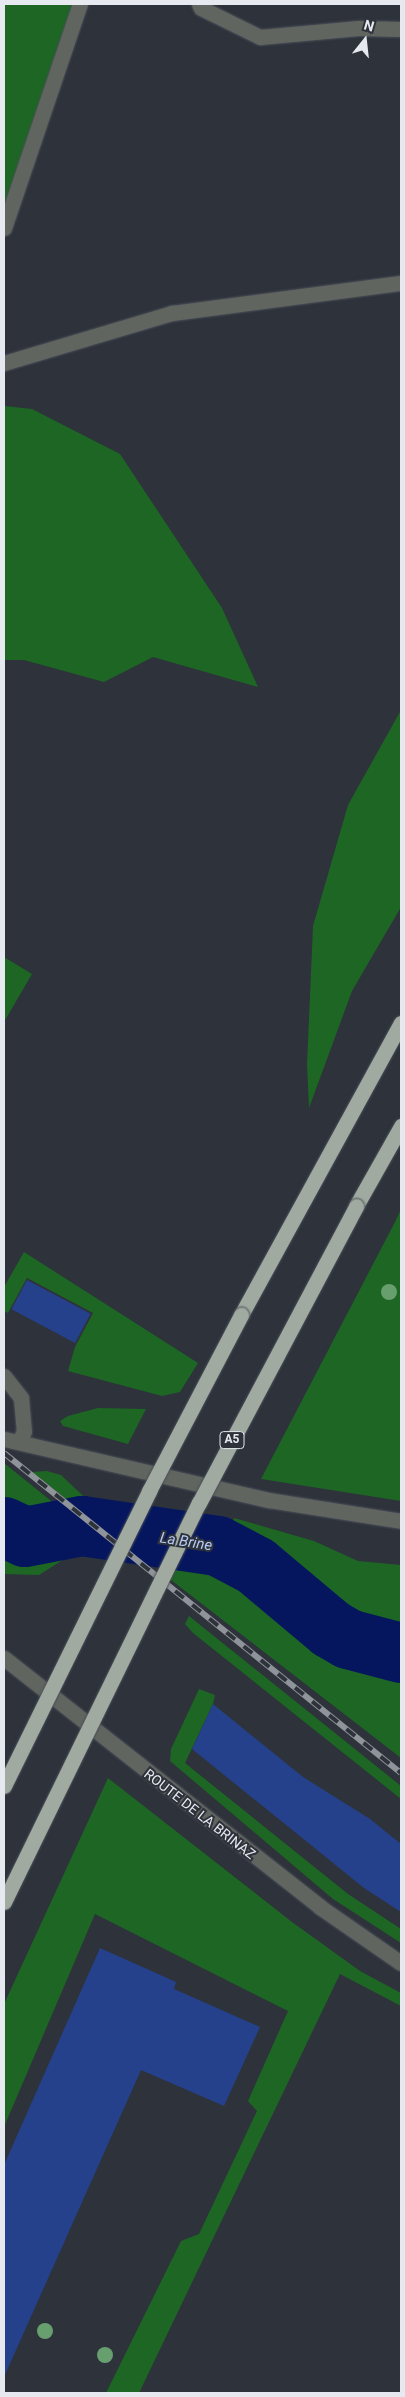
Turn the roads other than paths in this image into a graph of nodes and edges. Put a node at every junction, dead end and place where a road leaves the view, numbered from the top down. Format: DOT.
graph roads {
  1 [pos="80,4"];
  2 [pos="199,4"];
  3 [pos="401,29"];
  4 [pos="4,228"];
  5 [pos="401,283"];
  6 [pos="4,363"];
  7 [pos="401,1023"];
  8 [pos="401,1126"];
  9 [pos="4,1376"];
  10 [pos="4,1439"];
  11 [pos="19,1442"];
  12 [pos="401,1521"];
  13 [pos="4,1658"];
  14 [pos="4,1786"];
  15 [pos="4,1902"];
  16 [pos="401,1963"];
  1 -- 4 [label="street"];
  2 -- 3 [label="street"];
  5 -- 6 [label="street"];
  7 -- 14 [label="highway, bridge"];
  8 -- 15 [label="highway, A5, bridge"];
  9 -- 11 [label="street"];
  10 -- 11 [label="street"];
  11 -- 12 [label="street"];
  13 -- 16 [label="street, ROUTE DE LA BRINAZ"];
}
